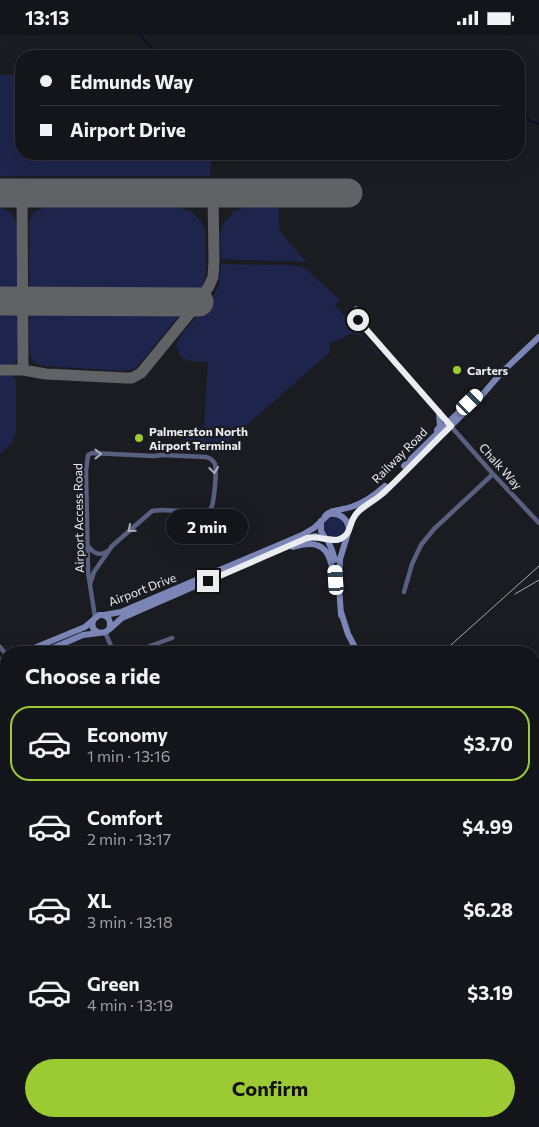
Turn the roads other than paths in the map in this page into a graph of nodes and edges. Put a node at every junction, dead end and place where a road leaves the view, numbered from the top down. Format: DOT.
graph roads {
  1 [pos="356,308"];
  2 [pos="539,337"];
  3 [pos="439,412"];
  4 [pos="450,424"];
  5 [pos="408,462"];
  6 [pos="493,474"];
  7 [pos="324,517"];
  8 [pos="539,523"];
  9 [pos="348,532"];
  10 [pos="327,539"];
  11 [pos="88,545"];
  12 [pos="112,547"];
  13 [pos="257,560"];
  14 [pos="90,583"];
  15 [pos="404,592"];
  16 [pos="337,597"];
  17 [pos="341,615"];
  18 [pos="98,616"];
  19 [pos="105,631"];
  20 [pos="172,638"];
  21 [pos="39,646"];
  22 [pos="57,646"];
  23 [pos="111,646"];
  24 [pos="150,646"];
  25 [pos="354,646"];
  1 -- 3 [label="street, Chalk Way"];
  2 -- 4 [label="main road, Railway Road"];
  3 -- 4 [label="street, Chalk Way"];
  3 -- 5 [label="main road"];
  4 -- 5 [label="main road, Railway Road"];
  4 -- 6 [label="street, Chalk Way"];
  4 -- 9 [label="main road, Railway Road"];
  5 -- 7 [label="main road, Railway Road"];
  6 -- 8 [label="street, Chalk Way"];
  6 -- 15 [label="street"];
  7 -- 9 [label="main road"];
  7 -- 10 [label="main road"];
  7 -- 18 [label="main road, Airport Drive"];
  9 -- 10 [label="main road"];
  9 -- 17 [label="main road, Railway Road"];
  10 -- 13 [label="main road, Airport Drive"];
  10 -- 16 [label="main road, Railway Road"];
  11 -- 12 [label="street"];
  11 -- 12 [label="street, Airport Access Road, one-way"];
  11 -- 14 [label="street, Airport Access Road"];
  12 -- 14 [label="street, Airport Access Road"];
  13 -- 16 [label="main road"];
  13 -- 19 [label="main road, Airport Drive"];
  14 -- 18 [label="street, Airport Access Road"];
  16 -- 17 [label="main road, Railway Road"];
  17 -- 25 [label="main road, Railway Road"];
  18 -- 19 [label="main road"];
  18 -- 19 [label="main road"];
  18 -- 21 [label="main road, Airport Drive"];
  19 -- 22 [label="main road, Airport Drive"];
  19 -- 23 [label="street"];
  20 -- 24 [label="street"];
}
